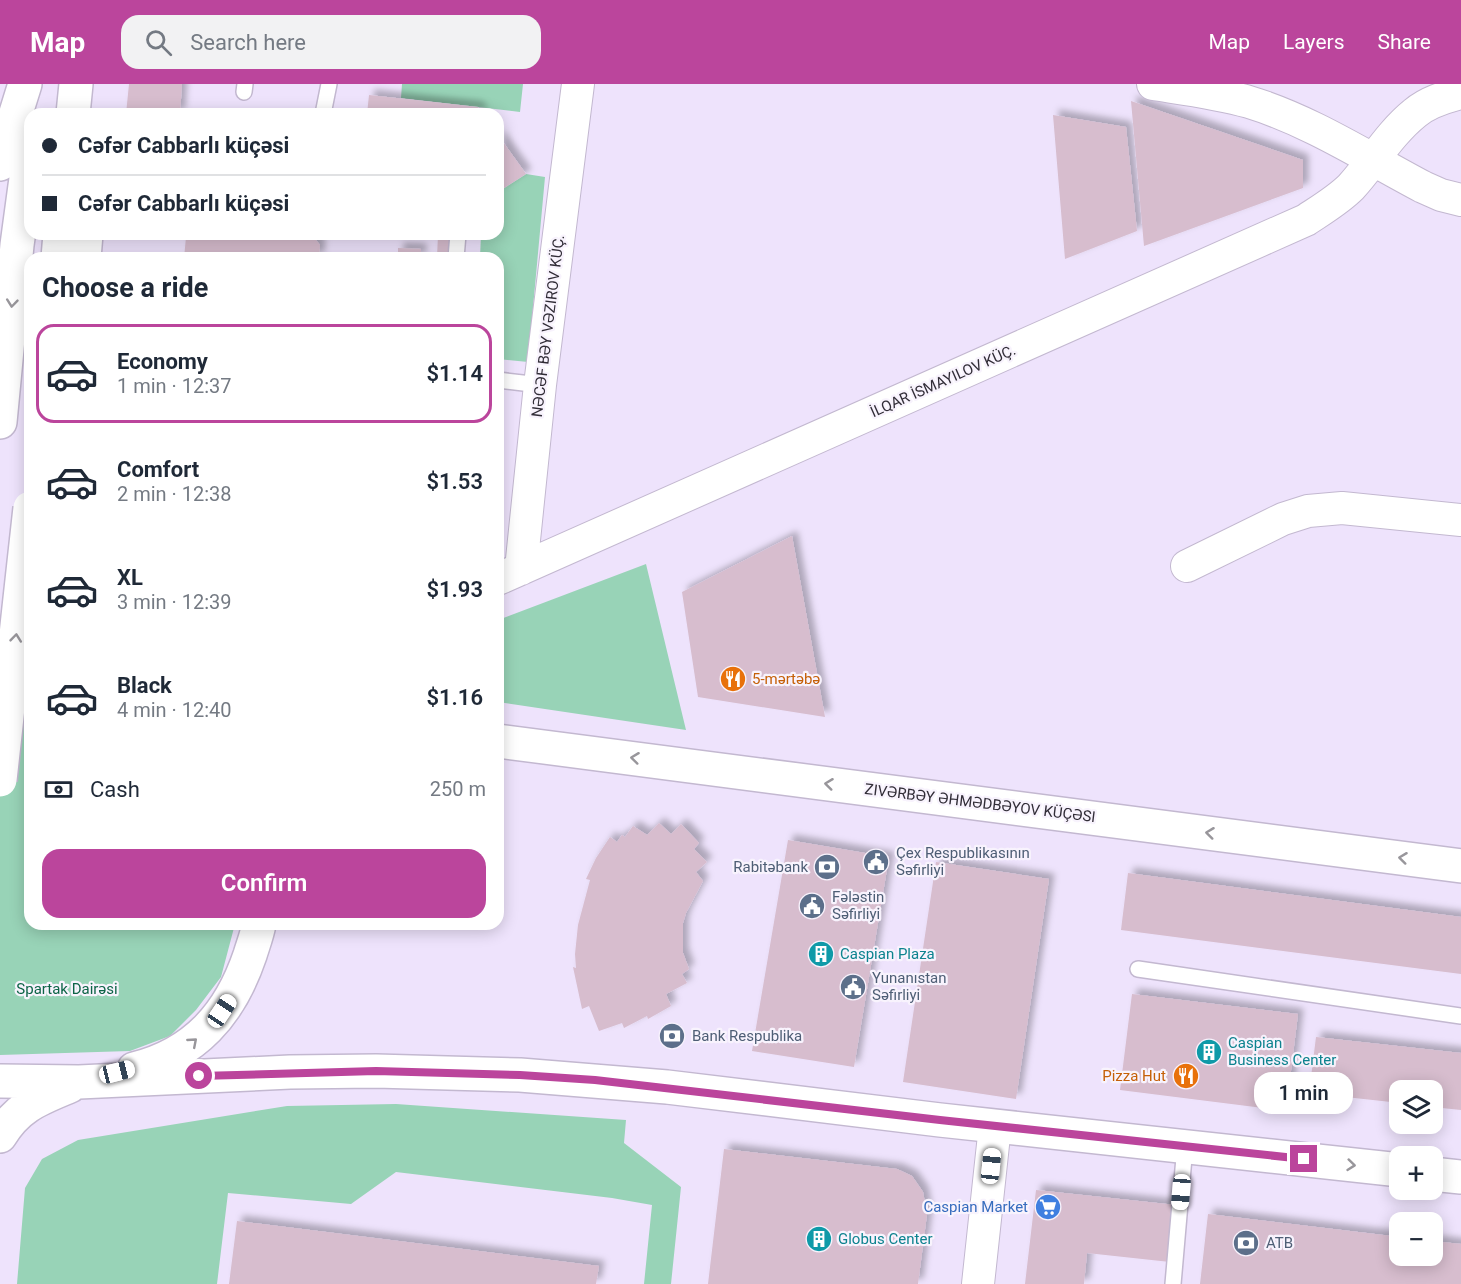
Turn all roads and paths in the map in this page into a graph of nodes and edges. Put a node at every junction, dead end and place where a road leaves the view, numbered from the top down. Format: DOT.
graph roads {
  1 [pos="25,84"];
  2 [pos="39,84"];
  3 [pos="76,84"];
  4 [pos="90,84"];
  5 [pos="329,84"];
  6 [pos="578,84"];
  7 [pos="1154,84"];
  8 [pos="1200,88"];
  9 [pos="1461,93"];
  10 [pos="36,108"];
  11 [pos="74,108"];
  12 [pos="92,108"];
  13 [pos="324,108"];
  14 [pos="1372,159"];
  15 [pos="0,164"];
  16 [pos="24,193"];
  17 [pos="1461,200"];
  18 [pos="504,381"];
  19 [pos="540,384"];
  20 [pos="0,422"];
  21 [pos="1461,520"];
  22 [pos="24,562"];
  23 [pos="1187,566"];
  24 [pos="510,574"];
  25 [pos="0,686"];
  26 [pos="24,688"];
  27 [pos="504,742"];
  28 [pos="0,780"];
  29 [pos="1461,866"];
  30 [pos="257,930"];
  31 [pos="1138,969"];
  32 [pos="1461,1016"];
  33 [pos="0,1081"];
  34 [pos="80,1082"];
  35 [pos="995,1126"];
  36 [pos="0,1136"];
  37 [pos="1185,1146"];
  38 [pos="1389,1169"];
  39 [pos="1443,1175"];
  40 [pos="1461,1177"];
  41 [pos="978,1284"];
  42 [pos="1173,1284"];
  1 -- 15 [label="main road"];
  2 -- 10 [label="main road"];
  3 -- 11 [label="main road"];
  4 -- 12 [label="main road"];
  5 -- 13 [label="lane"];
  6 -- 19 [label="street, NƏCƏF BƏY VƏZIROV KÜÇ."];
  7 -- 8 [label="street"];
  8 -- 14 [label="street"];
  9 -- 14 [label="street"];
  14 -- 17 [label="street"];
  14 -- 24 [label="street"];
  16 -- 20 [label="main road, one-way"];
  18 -- 19 [label="lane"];
  19 -- 24 [label="street, NƏCƏF BƏY VƏZIROV KÜÇ."];
  21 -- 23 [label="street"];
  28 -- 22 [label="main road, one-way, bridge"];
  25 -- 26 [label="main road"];
  29 -- 27 [label="main road, ZIVƏRBƏY ƏHMƏDBƏYOV KÜÇƏSI, one-way"];
  34 -- 30 [label="main road, one-way"];
  31 -- 32 [label="lane"];
  33 -- 34 [label="main road"];
  34 -- 35 [label="main road"];
  34 -- 36 [label="main road"];
  35 -- 37 [label="main road"];
  35 -- 41 [label="street"];
  37 -- 38 [label="main road, one-way"];
  37 -- 42 [label="lane"];
  39 -- 40 [label="main road"];
}
